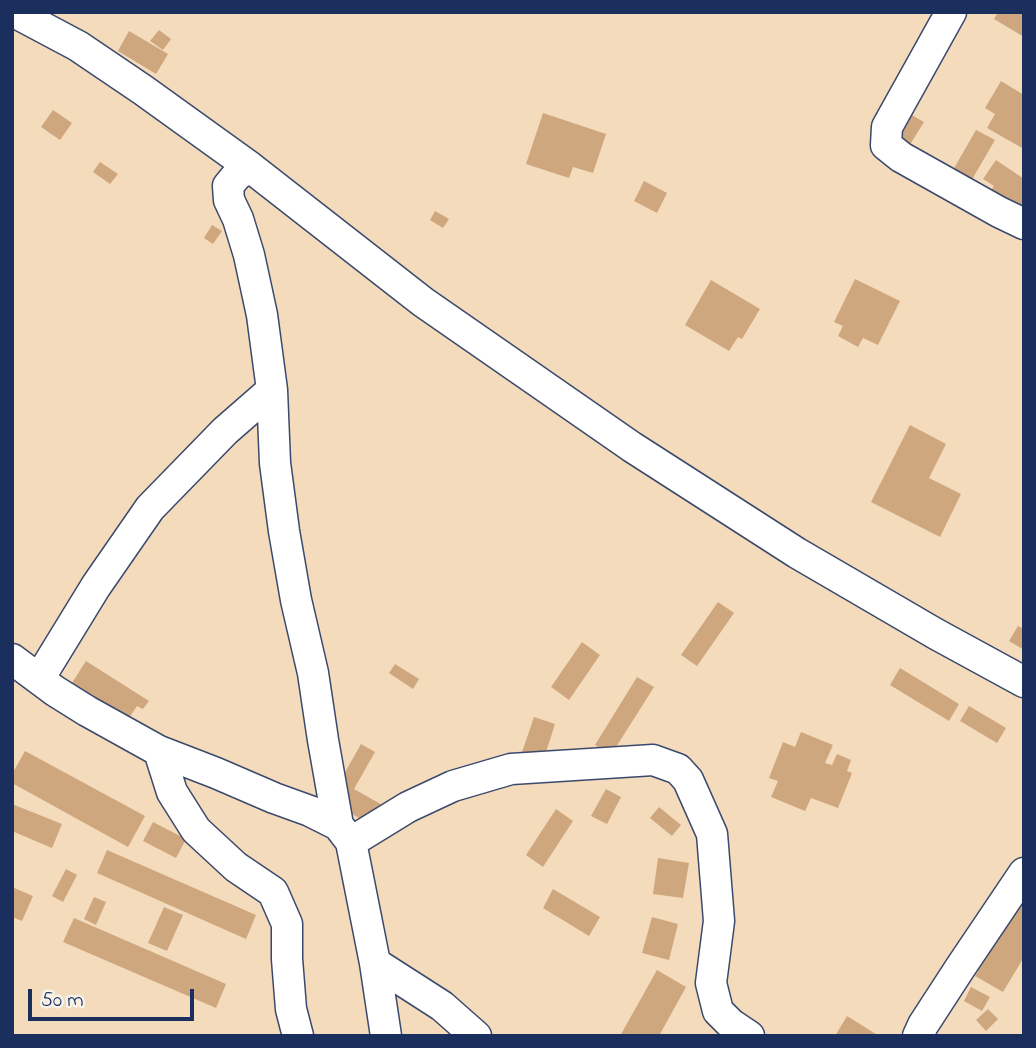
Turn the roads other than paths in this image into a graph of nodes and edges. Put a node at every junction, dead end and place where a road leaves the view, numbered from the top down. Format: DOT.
graph roads {
  1 [pos="951,12"];
  2 [pos="17,13"];
  3 [pos="250,167"];
  4 [pos="1024,223"];
  5 [pos="272,390"];
  6 [pos="12,659"];
  7 [pos="39,679"];
  8 [pos="1024,682"];
  9 [pos="159,751"];
  10 [pos="344,833"];
  11 [pos="1024,873"];
  12 [pos="375,963"];
  13 [pos="298,1036"];
  14 [pos="386,1036"];
  15 [pos="476,1036"];
  16 [pos="749,1036"];
  17 [pos="918,1036"];
  1 -- 4 [label="street"];
  2 -- 3 [label="street"];
  3 -- 5 [label="street"];
  3 -- 8 [label="street"];
  5 -- 7 [label="street"];
  5 -- 10 [label="street"];
  6 -- 7 [label="street"];
  7 -- 9 [label="street"];
  9 -- 10 [label="street"];
  9 -- 13 [label="street"];
  10 -- 12 [label="street"];
  10 -- 16 [label="street"];
  11 -- 17 [label="street"];
  12 -- 14 [label="street"];
  12 -- 15 [label="street"];
}
